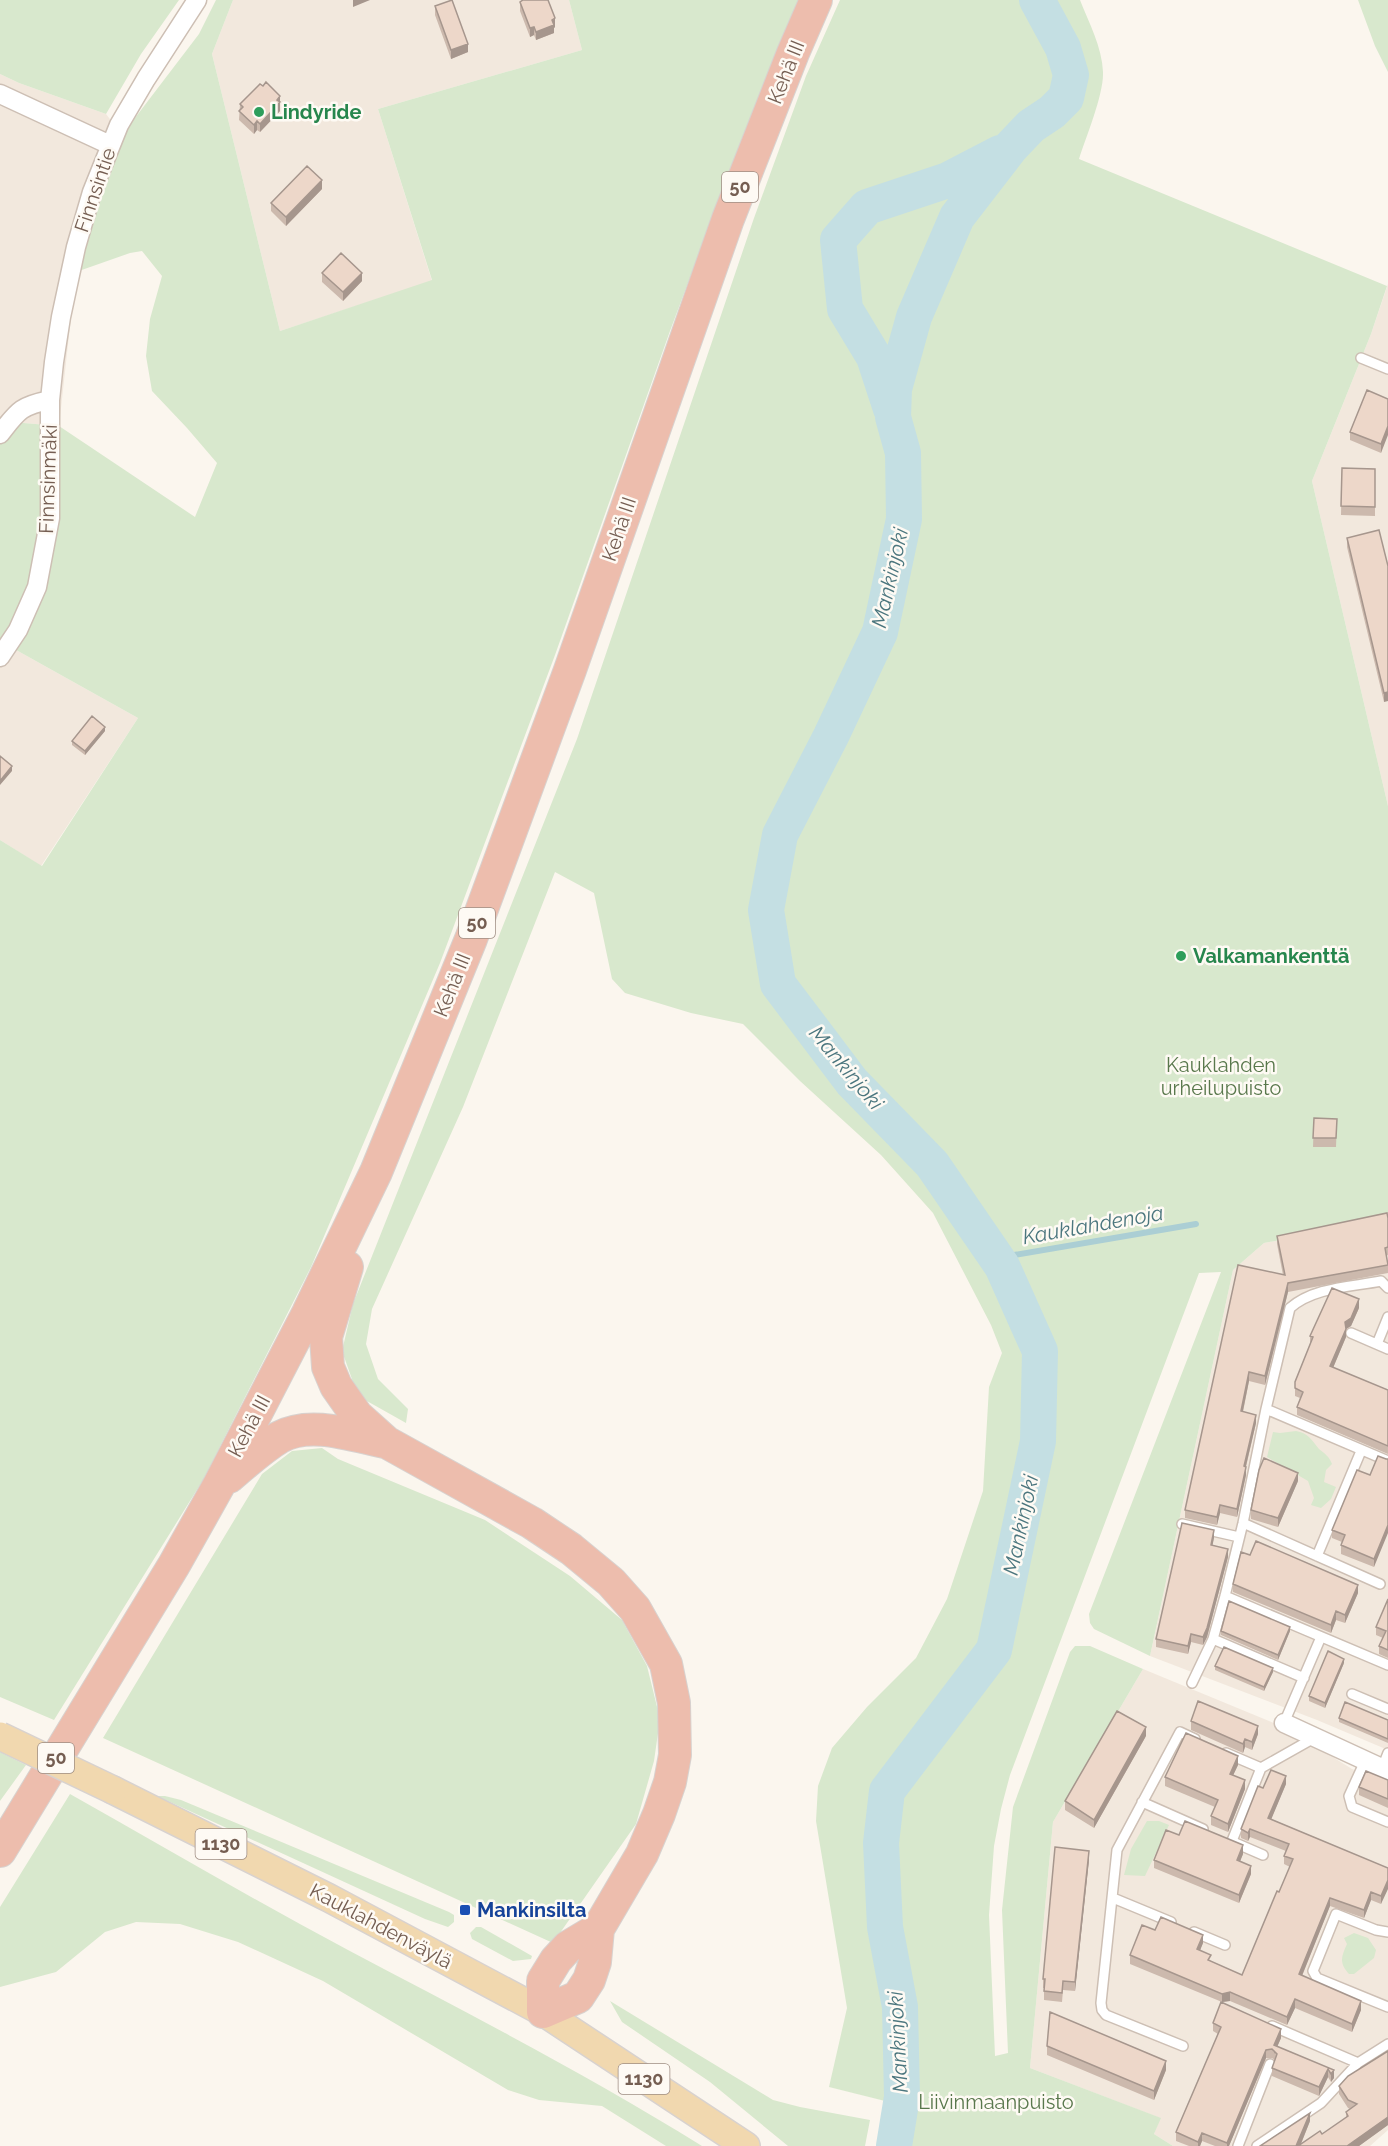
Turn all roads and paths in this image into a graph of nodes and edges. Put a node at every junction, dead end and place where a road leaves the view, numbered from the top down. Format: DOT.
graph roads {
  1 [pos="197,0"];
  2 [pos="816,0"];
  3 [pos="0,94"];
  4 [pos="110,145"];
  5 [pos="1361,358"];
  6 [pos="1388,369"];
  7 [pos="50,400"];
  8 [pos="0,434"];
  9 [pos="0,657"];
  10 [pos="376,1172"];
  11 [pos="1388,1288"];
  12 [pos="1388,1317"];
  13 [pos="1351,1334"];
  14 [pos="1377,1344"];
  15 [pos="1388,1349"];
  16 [pos="1266,1409"];
  17 [pos="386,1442"];
  18 [pos="1362,1451"];
  19 [pos="1388,1461"];
  20 [pos="219,1485"];
  21 [pos="1243,1523"];
  22 [pos="1182,1524"];
  23 [pos="1239,1537"];
  24 [pos="1317,1556"];
  25 [pos="1380,1584"];
  26 [pos="1225,1596"];
  27 [pos="1321,1637"];
  28 [pos="1213,1639"];
  29 [pos="1388,1665"];
  30 [pos="1304,1678"];
  31 [pos="1192,1683"];
  32 [pos="1352,1694"];
  33 [pos="1388,1709"];
  34 [pos="1284,1723"];
  35 [pos="0,1736"];
  36 [pos="1314,1738"];
  37 [pos="1200,1741"];
  38 [pos="1221,1750"];
  39 [pos="1381,1763"];
  40 [pos="1261,1768"];
  41 [pos="1142,1802"];
  42 [pos="1388,1822"];
  43 [pos="1211,1832"];
  44 [pos="1221,1837"];
  45 [pos="1232,1841"];
  46 [pos="0,1851"];
  47 [pos="1263,1855"];
  48 [pos="1113,1898"];
  49 [pos="1388,1932"];
  50 [pos="1225,1945"];
  51 [pos="1388,2007"];
  52 [pos="543,2012"];
  53 [pos="1257,2020"];
  54 [pos="1388,2044"];
  55 [pos="1183,2046"];
  56 [pos="1358,2063"];
  57 [pos="1270,2064"];
  58 [pos="746,2146"];
  59 [pos="1238,2146"];
  60 [pos="1257,2146"];
  1 -- 4 [label="street, Finnsintie"];
  2 -- 10 [label="highway, Kehä III / 50"];
  3 -- 4 [label="street"];
  4 -- 7 [label="street, Finnsintie"];
  5 -- 6 [label="lane"];
  7 -- 8 [label="street"];
  7 -- 9 [label="street, Finnsinmäki"];
  10 -- 17 [label="highway"];
  10 -- 20 [label="highway, Kehä III / 50"];
  11 -- 16 [label="lane"];
  12 -- 14 [label="lane"];
  13 -- 14 [label="lane"];
  14 -- 15 [label="lane"];
  16 -- 18 [label="lane"];
  16 -- 21 [label="lane"];
  17 -- 20 [label="highway"];
  17 -- 52 [label="highway"];
  18 -- 19 [label="lane"];
  18 -- 24 [label="lane"];
  20 -- 46 [label="highway, Kehä III / 50"];
  21 -- 23 [label="lane"];
  21 -- 24 [label="lane"];
  22 -- 23 [label="lane"];
  23 -- 26 [label="lane"];
  24 -- 25 [label="lane"];
  26 -- 27 [label="lane"];
  26 -- 28 [label="lane"];
  27 -- 29 [label="lane"];
  27 -- 30 [label="lane"];
  28 -- 30 [label="lane"];
  28 -- 31 [label="lane"];
  30 -- 34 [label="lane"];
  32 -- 33 [label="lane"];
  34 -- 36 [label="street"];
  35 -- 52 [label="main road, Kauklahdenväylä / 1130, bridge"];
  36 -- 39 [label="street"];
  36 -- 40 [label="lane"];
  37 -- 41 [label="lane"];
  38 -- 40 [label="lane"];
  39 -- 42 [label="lane"];
  40 -- 45 [label="lane"];
  41 -- 43 [label="lane"];
  41 -- 48 [label="lane"];
  44 -- 45 [label="lane"];
  45 -- 47 [label="lane"];
  48 -- 50 [label="lane"];
  48 -- 55 [label="lane"];
  49 -- 51 [label="lane"];
  52 -- 58 [label="main road, Kauklahdenväylä / 1130"];
  53 -- 56 [label="lane"];
  54 -- 56 [label="lane"];
  56 -- 60 [label="lane"];
  57 -- 59 [label="lane"];
}
